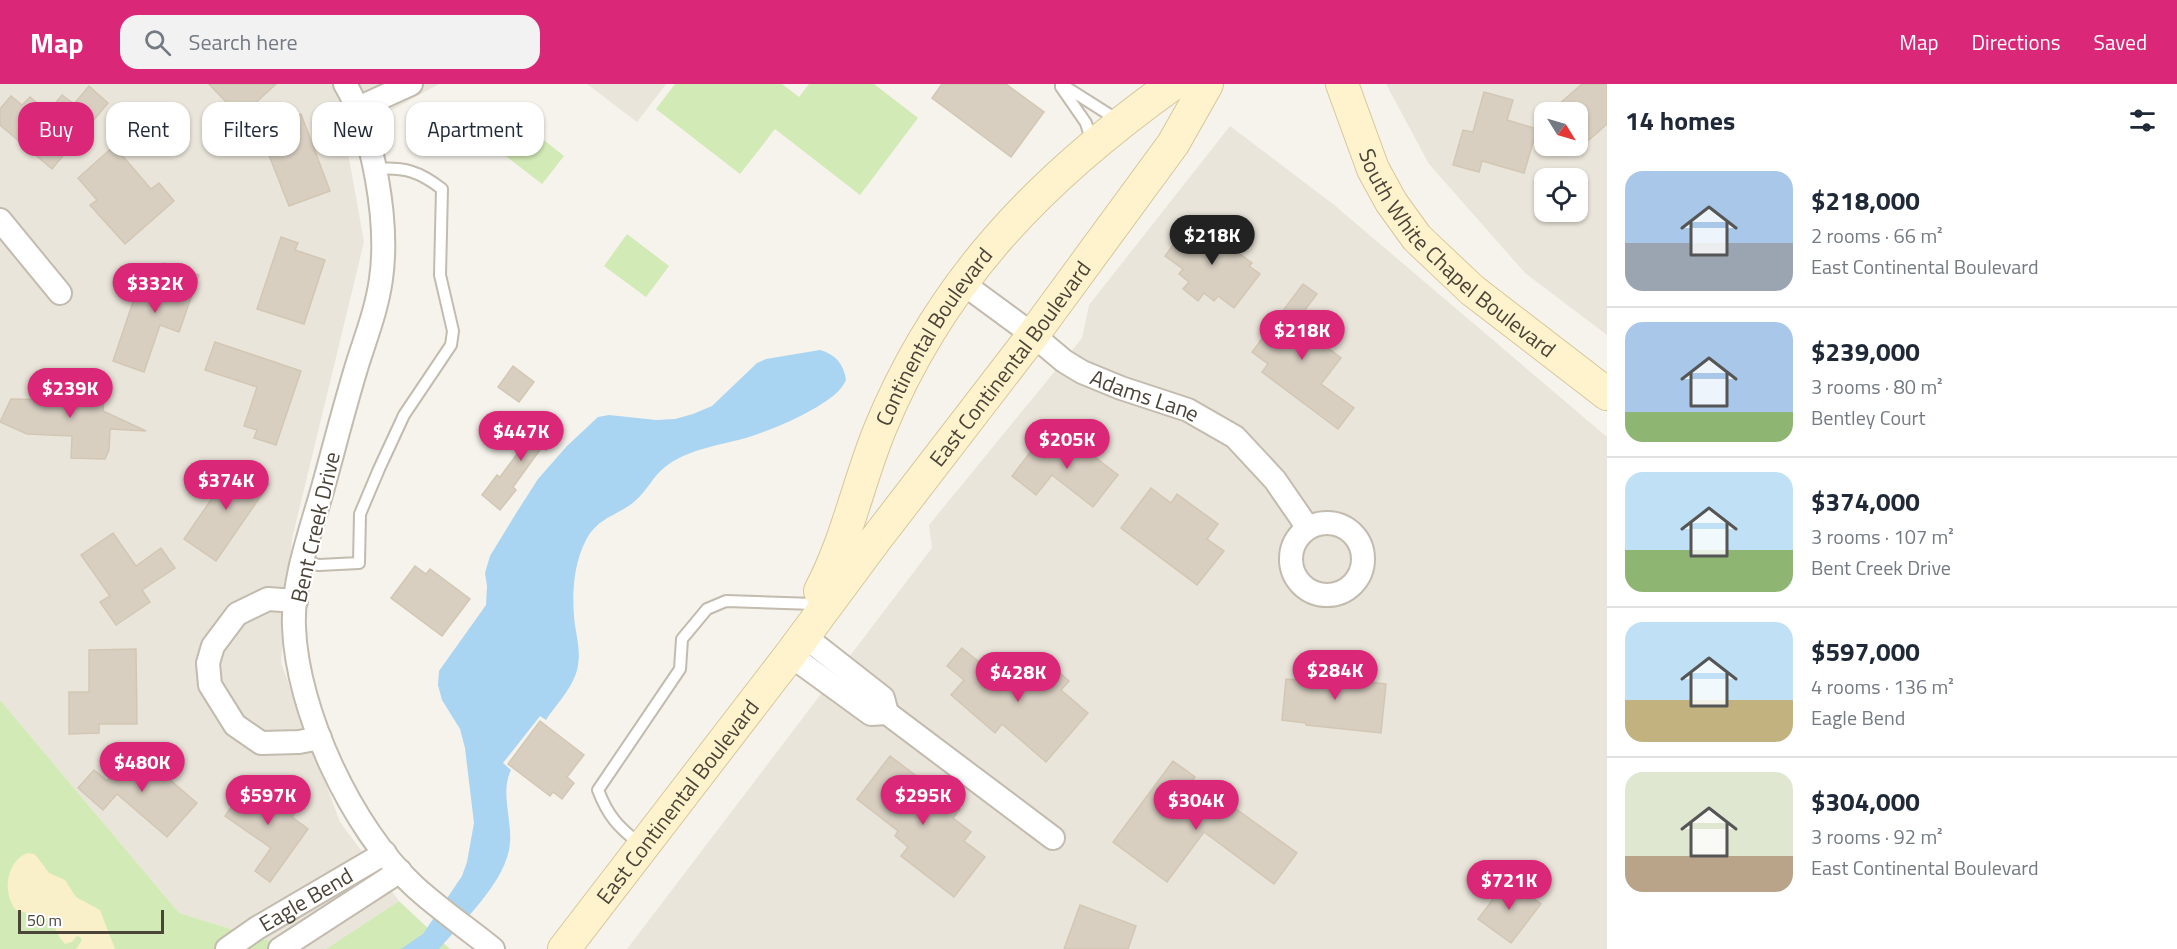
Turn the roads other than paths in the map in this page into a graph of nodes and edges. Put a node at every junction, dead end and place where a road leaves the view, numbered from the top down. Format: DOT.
graph roads {
  1 [pos="345,84"];
  2 [pos="411,84"];
  3 [pos="1060,84"];
  4 [pos="1173,84"];
  5 [pos="1207,84"];
  6 [pos="1228,84"];
  7 [pos="1340,85"];
  8 [pos="353,102"];
  9 [pos="371,102"];
  10 [pos="1124,119"];
  11 [pos="1173,144"];
  12 [pos="1093,145"];
  13 [pos="372,156"];
  14 [pos="376,169"];
  15 [pos="0,220"];
  16 [pos="962,282"];
  17 [pos="60,293"];
  18 [pos="1033,335"];
  19 [pos="1607,394"];
  20 [pos="1308,528"];
  21 [pos="303,562"];
  22 [pos="296,601"];
  23 [pos="814,604"];
  24 [pos="797,645"];
  25 [pos="320,738"];
  26 [pos="1053,838"];
  27 [pos="643,846"];
  28 [pos="385,853"];
  29 [pos="400,871"];
  30 [pos="227,949"];
  31 [pos="280,949"];
  32 [pos="493,949"];
  33 [pos="564,949"];
  1 -- 8 [label="street, Bent Creek Drive"];
  2 -- 9 [label="street"];
  3 -- 10 [label="lane"];
  3 -- 12 [label="lane"];
  4 -- 10 [label="main road, Continental Boulevard"];
  5 -- 11 [label="main road, East Continental Boulevard"];
  6 -- 11 [label="main road"];
  7 -- 19 [label="main road, South White Chapel Boulevard"];
  10 -- 12 [label="main road, Continental Boulevard"];
  11 -- 18 [label="main road, East Continental Boulevard"];
  12 -- 16 [label="main road, Continental Boulevard"];
  13 -- 14 [label="street, Bent Creek Drive"];
  14 -- 21 [label="street, Bent Creek Drive"];
  14 -- 21 [label="lane"];
  15 -- 17 [label="street"];
  16 -- 18 [label="street, Adams Lane"];
  16 -- 23 [label="main road, Continental Boulevard"];
  18 -- 20 [label="street, Adams Lane"];
  18 -- 24 [label="main road, East Continental Boulevard"];
  21 -- 22 [label="street, Bent Creek Drive"];
  22 -- 25 [label="street, Bent Creek Drive"];
  22 -- 25 [label="street"];
  23 -- 24 [label="main road, Continental Boulevard"];
  23 -- 27 [label="lane"];
  24 -- 26 [label="street"];
  24 -- 27 [label="main road, East Continental Boulevard"];
  25 -- 28 [label="street, Bent Creek Drive"];
  27 -- 33 [label="main road, East Continental Boulevard"];
  28 -- 29 [label="street, Bent Creek Drive"];
  28 -- 30 [label="street, Eagle Bend"];
  29 -- 31 [label="street, Eagle Bend"];
  29 -- 32 [label="street, Bent Creek Drive"];
}
